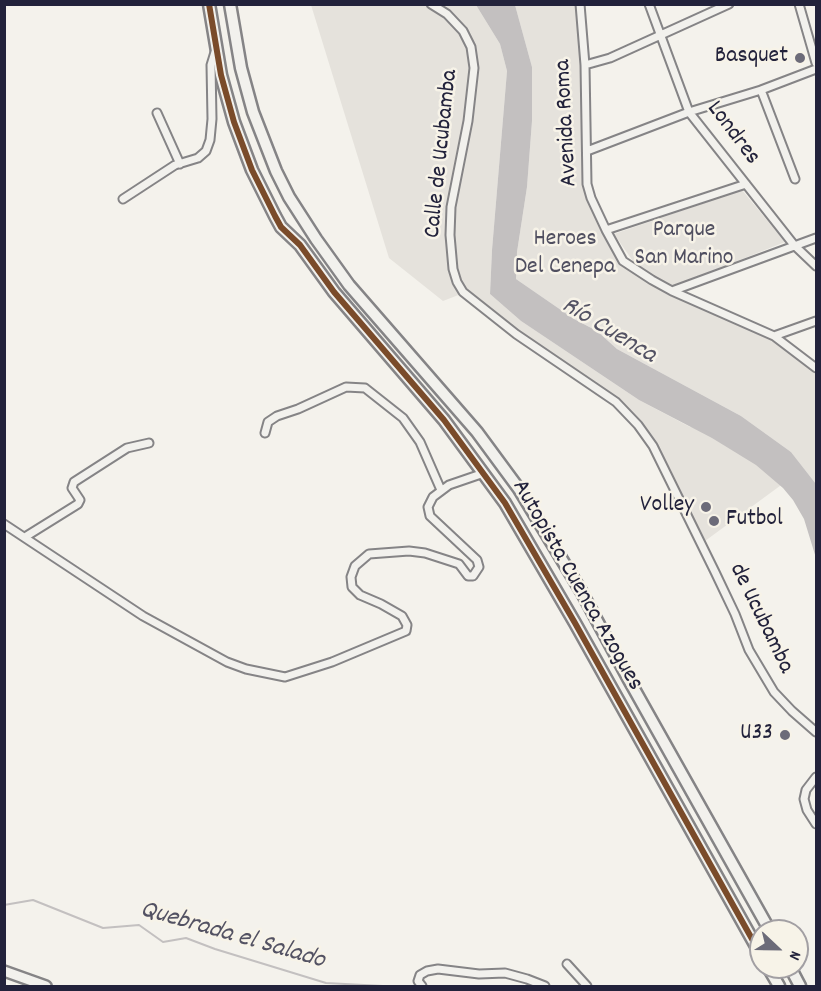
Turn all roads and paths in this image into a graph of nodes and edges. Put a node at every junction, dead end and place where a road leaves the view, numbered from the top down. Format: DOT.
graph roads {
  1 [pos="209,4"];
  2 [pos="230,4"];
  3 [pos="431,4"];
  4 [pos="580,4"];
  5 [pos="649,4"];
  6 [pos="729,4"];
  7 [pos="799,4"];
  8 [pos="660,34"];
  9 [pos="216,49"];
  10 [pos="816,63"];
  11 [pos="585,65"];
  12 [pos="816,69"];
  13 [pos="761,90"];
  14 [pos="689,112"];
  15 [pos="157,113"];
  16 [pos="587,151"];
  17 [pos="180,164"];
  18 [pos="795,179"];
  19 [pos="746,184"];
  20 [pos="123,199"];
  21 [pos="606,230"];
  22 [pos="816,238"];
  23 [pos="794,245"];
  24 [pos="816,266"];
  25 [pos="672,291"];
  26 [pos="816,321"];
  27 [pos="774,336"];
  28 [pos="816,368"];
  29 [pos="264,432"];
  30 [pos="149,443"];
  31 [pos="653,446"];
  32 [pos="484,473"];
  33 [pos="441,490"];
  34 [pos="4,524"];
  35 [pos="25,537"];
  36 [pos="816,732"];
  37 [pos="816,777"];
  38 [pos="816,824"];
  39 [pos="763,919"];
  40 [pos="749,934"];
  41 [pos="567,964"];
  42 [pos="4,971"];
  43 [pos="46,987"];
  44 [pos="422,987"];
  45 [pos="544,987"];
  46 [pos="587,987"];
  1 -- 9 [label="highway, Autopista Cuenca Azogues"];
  2 -- 39 [label="highway, Autopista Cuenca Azogues"];
  3 -- 31 [label="street, Calle de Ucubamba"];
  4 -- 11 [label="street, Avenida Roma"];
  5 -- 8 [label="street, Londres"];
  6 -- 8 [label="street"];
  7 -- 10 [label="street"];
  8 -- 11 [label="street"];
  8 -- 14 [label="street, Londres"];
  9 -- 17 [label="street"];
  9 -- 32 [label="highway, Autopista Cuenca Azogues"];
  11 -- 16 [label="street, Avenida Roma"];
  12 -- 13 [label="street"];
  13 -- 14 [label="street"];
  13 -- 18 [label="street"];
  14 -- 16 [label="street"];
  14 -- 19 [label="street, Londres"];
  15 -- 17 [label="street"];
  16 -- 21 [label="street, Avenida Roma"];
  17 -- 20 [label="street"];
  19 -- 21 [label="street"];
  19 -- 23 [label="street, Londres"];
  21 -- 25 [label="street, Avenida Roma"];
  22 -- 23 [label="street"];
  23 -- 24 [label="street, Londres"];
  23 -- 25 [label="street"];
  25 -- 27 [label="street, Avenida Roma"];
  26 -- 27 [label="street"];
  27 -- 28 [label="street, Avenida Roma"];
  29 -- 33 [label="street"];
  30 -- 35 [label="street"];
  31 -- 36 [label="street, de Ucubamba"];
  32 -- 33 [label="street"];
  32 -- 40 [label="highway, Autopista Cuenca Azogues"];
  33 -- 35 [label="street"];
  34 -- 35 [label="street"];
  37 -- 38 [label="street"];
  41 -- 46 [label="street"];
  42 -- 43 [label="main road"];
  44 -- 45 [label="street"];
}
